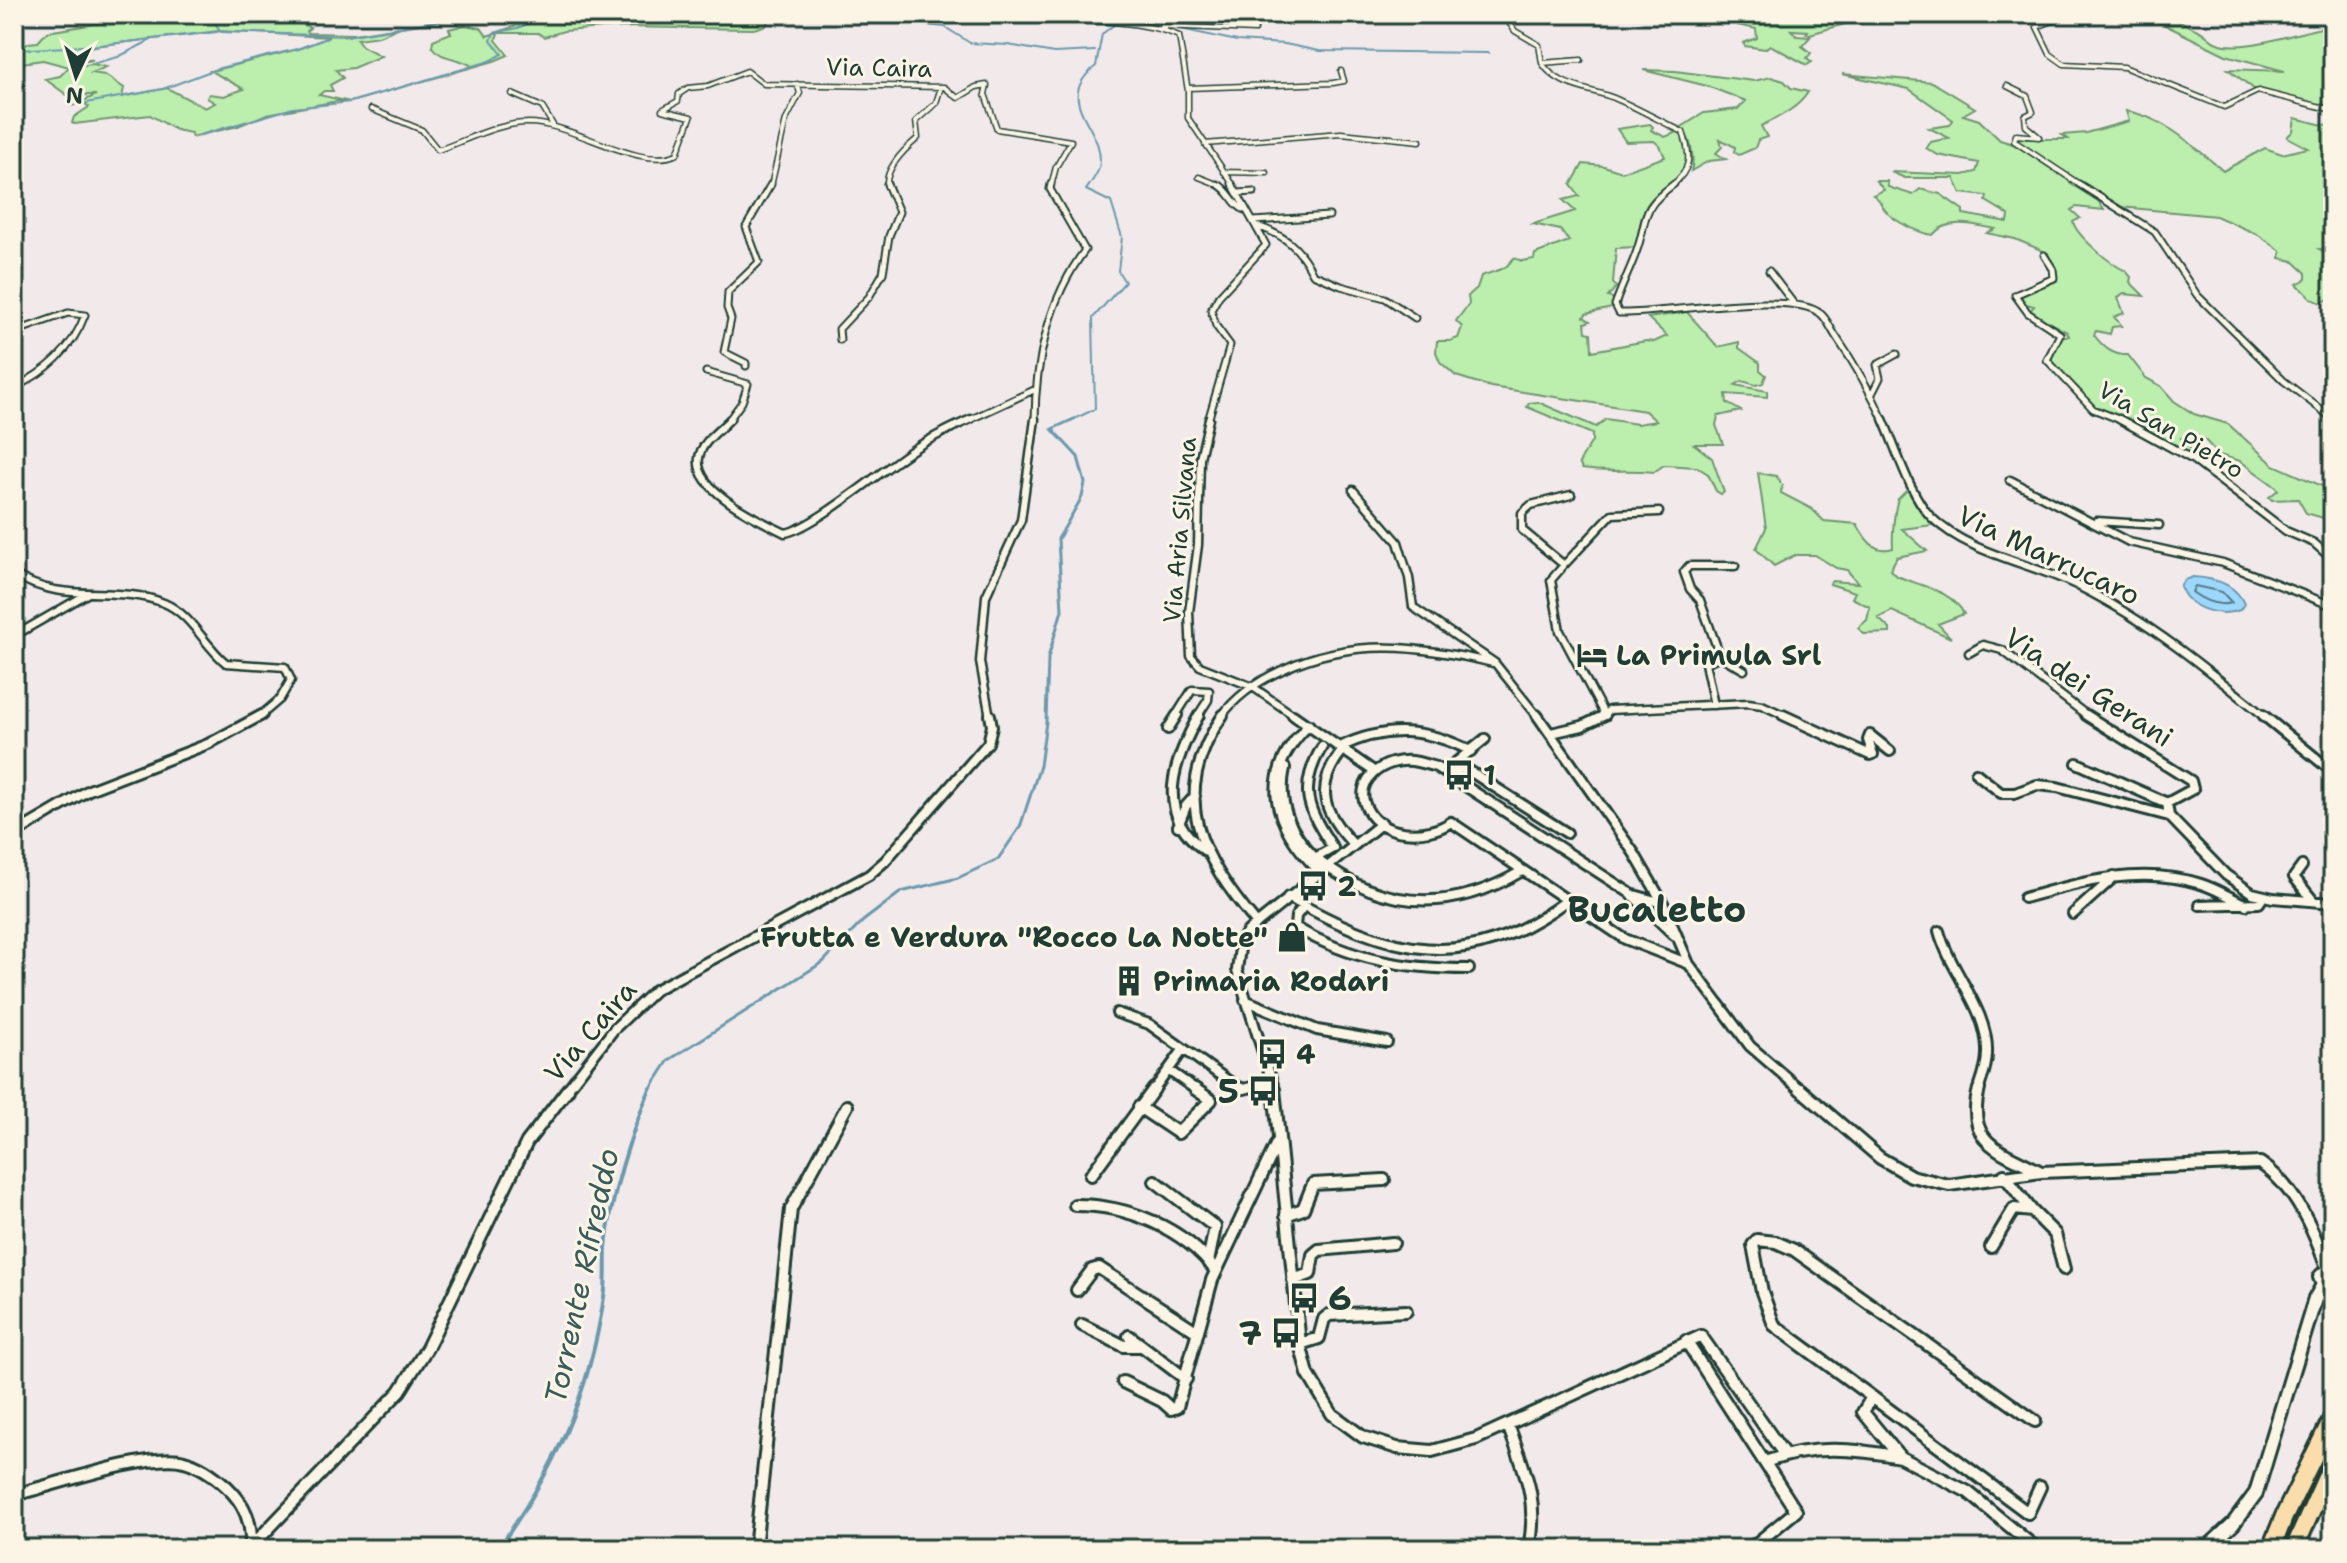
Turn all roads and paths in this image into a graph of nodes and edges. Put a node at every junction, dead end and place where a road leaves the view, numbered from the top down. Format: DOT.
graph roads {
  1 [pos="945,14"];
  2 [pos="1503,14"];
  3 [pos="2060,14"];
  4 [pos="2038,25"];
  5 [pos="2030,26"];
  6 [pos="1156,28"];
  7 [pos="1255,30"];
  8 [pos="1581,60"];
  9 [pos="1542,63"];
  10 [pos="1341,71"];
  11 [pos="797,84"];
  12 [pos="2007,86"];
  13 [pos="941,87"];
  14 [pos="1188,88"];
  15 [pos="512,94"];
  16 [pos="371,109"];
  17 [pos="2333,110"];
  18 [pos="553,125"];
  19 [pos="1420,141"];
  20 [pos="1205,144"];
  21 [pos="1224,172"];
  22 [pos="1267,173"];
  23 [pos="1199,177"];
  24 [pos="1254,192"];
  25 [pos="1238,193"];
  26 [pos="1247,211"];
  27 [pos="1329,216"];
  28 [pos="1254,223"];
  29 [pos="2044,255"];
  30 [pos="1769,271"];
  31 [pos="1794,304"];
  32 [pos="1415,318"];
  33 [pos="14,332"];
  34 [pos="840,340"];
  35 [pos="1897,354"];
  36 [pos="746,366"];
  37 [pos="706,372"];
  38 [pos="14,388"];
  39 [pos="1036,389"];
  40 [pos="1872,394"];
  41 [pos="2333,419"];
  42 [pos="2010,480"];
  43 [pos="1353,490"];
  44 [pos="1571,495"];
  45 [pos="1659,512"];
  46 [pos="2091,520"];
  47 [pos="2159,525"];
  48 [pos="2333,560"];
  49 [pos="1564,565"];
  50 [pos="1735,566"];
  51 [pos="14,574"];
  52 [pos="89,592"];
  53 [pos="2333,606"];
  54 [pos="14,636"];
  55 [pos="1969,653"];
  56 [pos="1720,656"];
  57 [pos="1495,663"];
  58 [pos="1744,670"];
  59 [pos="1253,687"];
  60 [pos="1714,705"];
  61 [pos="1605,716"];
  62 [pos="1311,727"];
  63 [pos="1168,729"];
  64 [pos="1551,733"];
  65 [pos="1485,739"];
  66 [pos="1322,747"];
  67 [pos="1342,749"];
  68 [pos="1471,751"];
  69 [pos="1890,751"];
  70 [pos="2077,763"];
  71 [pos="1372,770"];
  72 [pos="2333,772"];
  73 [pos="1976,773"];
  74 [pos="1447,774"];
  75 [pos="1195,796"];
  76 [pos="2167,803"];
  77 [pos="2169,816"];
  78 [pos="1382,823"];
  79 [pos="1178,826"];
  80 [pos="1567,833"];
  81 [pos="14,834"];
  82 [pos="1354,845"];
  83 [pos="1204,850"];
  84 [pos="1315,858"];
  85 [pos="2302,866"];
  86 [pos="1322,870"];
  87 [pos="1522,871"];
  88 [pos="2114,877"];
  89 [pos="1630,893"];
  90 [pos="1288,897"];
  91 [pos="2263,897"];
  92 [pos="2024,898"];
  93 [pos="2311,898"];
  94 [pos="1566,901"];
  95 [pos="1663,903"];
  96 [pos="2333,903"];
  97 [pos="2200,905"];
  98 [pos="2246,905"];
  99 [pos="1303,907"];
  100 [pos="2073,914"];
  101 [pos="1257,924"];
  102 [pos="1939,931"];
  103 [pos="1674,935"];
  104 [pos="1689,964"];
  105 [pos="1469,969"];
  106 [pos="1245,1000"];
  107 [pos="1117,1013"];
  108 [pos="1387,1042"];
  109 [pos="1183,1050"];
  110 [pos="1168,1070"];
  111 [pos="1272,1082"];
  112 [pos="847,1106"];
  113 [pos="1139,1107"];
  114 [pos="1278,1141"];
  115 [pos="2041,1172"];
  116 [pos="1091,1175"];
  117 [pos="2004,1175"];
  118 [pos="1384,1180"];
  119 [pos="1155,1181"];
  120 [pos="1075,1205"];
  121 [pos="2032,1211"];
  122 [pos="1286,1215"];
  123 [pos="1393,1243"];
  124 [pos="1991,1247"];
  125 [pos="1208,1262"];
  126 [pos="2064,1269"];
  127 [pos="1216,1271"];
  128 [pos="1293,1280"];
  129 [pos="2330,1282"];
  130 [pos="1077,1290"];
  131 [pos="1406,1311"];
  132 [pos="1082,1325"];
  133 [pos="1196,1331"];
  134 [pos="1129,1336"];
  135 [pos="1686,1341"];
  136 [pos="1300,1344"];
  137 [pos="1141,1346"];
  138 [pos="1186,1379"];
  139 [pos="1123,1382"];
  140 [pos="1872,1397"];
  141 [pos="2333,1417"];
  142 [pos="2035,1421"];
  143 [pos="1508,1425"];
  144 [pos="1784,1454"];
  145 [pos="1900,1457"];
  146 [pos="1765,1462"];
  147 [pos="2333,1462"];
  148 [pos="2040,1487"];
  149 [pos="14,1495"];
  150 [pos="2272,1543"];
  151 [pos="251,1548"];
  152 [pos="755,1549"];
  153 [pos="1529,1549"];
  154 [pos="1750,1549"];
  155 [pos="2037,1549"];
  156 [pos="2206,1549"];
  157 [pos="2294,1549"];
  1 -- 6 [label="street"];
  2 -- 9 [label="street"];
  3 -- 4 [label="street"];
  4 -- 5 [label="street"];
  4 -- 17 [label="street"];
  6 -- 7 [label="street"];
  6 -- 14 [label="street"];
  8 -- 9 [label="street"];
  9 -- 31 [label="street"];
  10 -- 14 [label="street"];
  11 -- 13 [label="street, Via Caira"];
  11 -- 18 [label="street, Via Caira"];
  11 -- 36 [label="street, Via Caira"];
  12 -- 41 [label="street"];
  13 -- 34 [label="street"];
  13 -- 39 [label="street, Via Caira"];
  14 -- 20 [label="street"];
  15 -- 18 [label="street, Via Caira"];
  16 -- 18 [label="street, Via Caira"];
  19 -- 20 [label="street"];
  20 -- 21 [label="street"];
  21 -- 22 [label="street"];
  21 -- 25 [label="street"];
  23 -- 26 [label="street"];
  24 -- 25 [label="street"];
  25 -- 26 [label="street"];
  26 -- 28 [label="street"];
  27 -- 28 [label="street"];
  28 -- 32 [label="street"];
  28 -- 59 [label="street, Via Aria Silvana"];
  29 -- 48 [label="street, Via San Pietro"];
  30 -- 31 [label="street, Via Marrucaro"];
  31 -- 40 [label="street, Via Marrucaro"];
  33 -- 38 [label="street"];
  35 -- 40 [label="street"];
  37 -- 39 [label="street"];
  39 -- 151 [label="street, Via Caira"];
  40 -- 72 [label="street, Via Marrucaro"];
  42 -- 46 [label="street"];
  43 -- 57 [label="street"];
  44 -- 49 [label="street"];
  45 -- 49 [label="street"];
  46 -- 47 [label="street"];
  46 -- 53 [label="street"];
  49 -- 61 [label="street"];
  50 -- 56 [label="street"];
  51 -- 52 [label="street"];
  52 -- 54 [label="street"];
  52 -- 81 [label="street"];
  55 -- 76 [label="street, Via dei Gerani"];
  56 -- 58 [label="street"];
  56 -- 60 [label="street"];
  57 -- 59 [label="street"];
  57 -- 64 [label="street"];
  59 -- 62 [label="street"];
  59 -- 75 [label="street"];
  60 -- 61 [label="street"];
  60 -- 69 [label="street"];
  61 -- 64 [label="street"];
  62 -- 67 [label="street"];
  62 -- 84 [label="street"];
  62 -- 86 [label="street"];
  63 -- 79 [label="street"];
  64 -- 95 [label="street"];
  65 -- 68 [label="street"];
  66 -- 84 [label="street"];
  67 -- 68 [label="street"];
  67 -- 71 [label="street"];
  67 -- 82 [label="street"];
  68 -- 74 [label="street"];
  70 -- 76 [label="street"];
  71 -- 74 [label="street"];
  71 -- 78 [label="street"];
  73 -- 77 [label="street"];
  74 -- 80 [label="street"];
  74 -- 89 [label="street"];
  75 -- 79 [label="street"];
  75 -- 83 [label="street"];
  76 -- 77 [label="street"];
  77 -- 91 [label="street"];
  78 -- 82 [label="street"];
  78 -- 87 [label="street"];
  79 -- 83 [label="street"];
  82 -- 86 [label="street"];
  83 -- 101 [label="street"];
  84 -- 86 [label="street"];
  85 -- 93 [label="street"];
  86 -- 87 [label="street"];
  86 -- 90 [label="street"];
  87 -- 94 [label="street"];
  88 -- 92 [label="street"];
  88 -- 98 [label="street"];
  88 -- 100 [label="street"];
  89 -- 95 [label="street"];
  89 -- 103 [label="street"];
  90 -- 99 [label="street"];
  90 -- 101 [label="street"];
  91 -- 93 [label="street"];
  91 -- 98 [label="street"];
  93 -- 96 [label="street"];
  94 -- 99 [label="street"];
  94 -- 104 [label="street"];
  95 -- 103 [label="street"];
  97 -- 98 [label="street"];
  99 -- 105 [label="street"];
  101 -- 106 [label="street"];
  102 -- 115 [label="street"];
  103 -- 104 [label="street"];
  104 -- 117 [label="street"];
  106 -- 108 [label="street"];
  106 -- 111 [label="street"];
  107 -- 109 [label="street"];
  109 -- 110 [label="street"];
  109 -- 111 [label="street"];
  110 -- 113 [label="street"];
  110 -- 113 [label="street"];
  111 -- 114 [label="street"];
  112 -- 152 [label="street"];
  113 -- 116 [label="street"];
  114 -- 122 [label="street"];
  114 -- 127 [label="street"];
  115 -- 117 [label="street"];
  115 -- 129 [label="street"];
  117 -- 121 [label="street"];
  118 -- 122 [label="street"];
  119 -- 125 [label="street"];
  120 -- 125 [label="street"];
  121 -- 124 [label="street"];
  121 -- 126 [label="street"];
  122 -- 128 [label="street"];
  123 -- 128 [label="street"];
  125 -- 127 [label="street"];
  127 -- 133 [label="street"];
  128 -- 136 [label="street"];
  129 -- 156 [label="street"];
  130 -- 133 [label="street"];
  131 -- 136 [label="street"];
  132 -- 137 [label="street"];
  133 -- 138 [label="street"];
  134 -- 137 [label="street"];
  135 -- 143 [label="street"];
  135 -- 144 [label="street"];
  135 -- 146 [label="street"];
  136 -- 143 [label="street"];
  137 -- 138 [label="street"];
  138 -- 139 [label="street"];
  140 -- 142 [label="street"];
  140 -- 145 [label="street"];
  140 -- 148 [label="street"];
  141 -- 150 [label="highway"];
  143 -- 153 [label="street"];
  144 -- 145 [label="street"];
  144 -- 146 [label="street"];
  145 -- 155 [label="street"];
  146 -- 154 [label="street"];
  147 -- 157 [label="highway"];
  149 -- 151 [label="street"];
}
